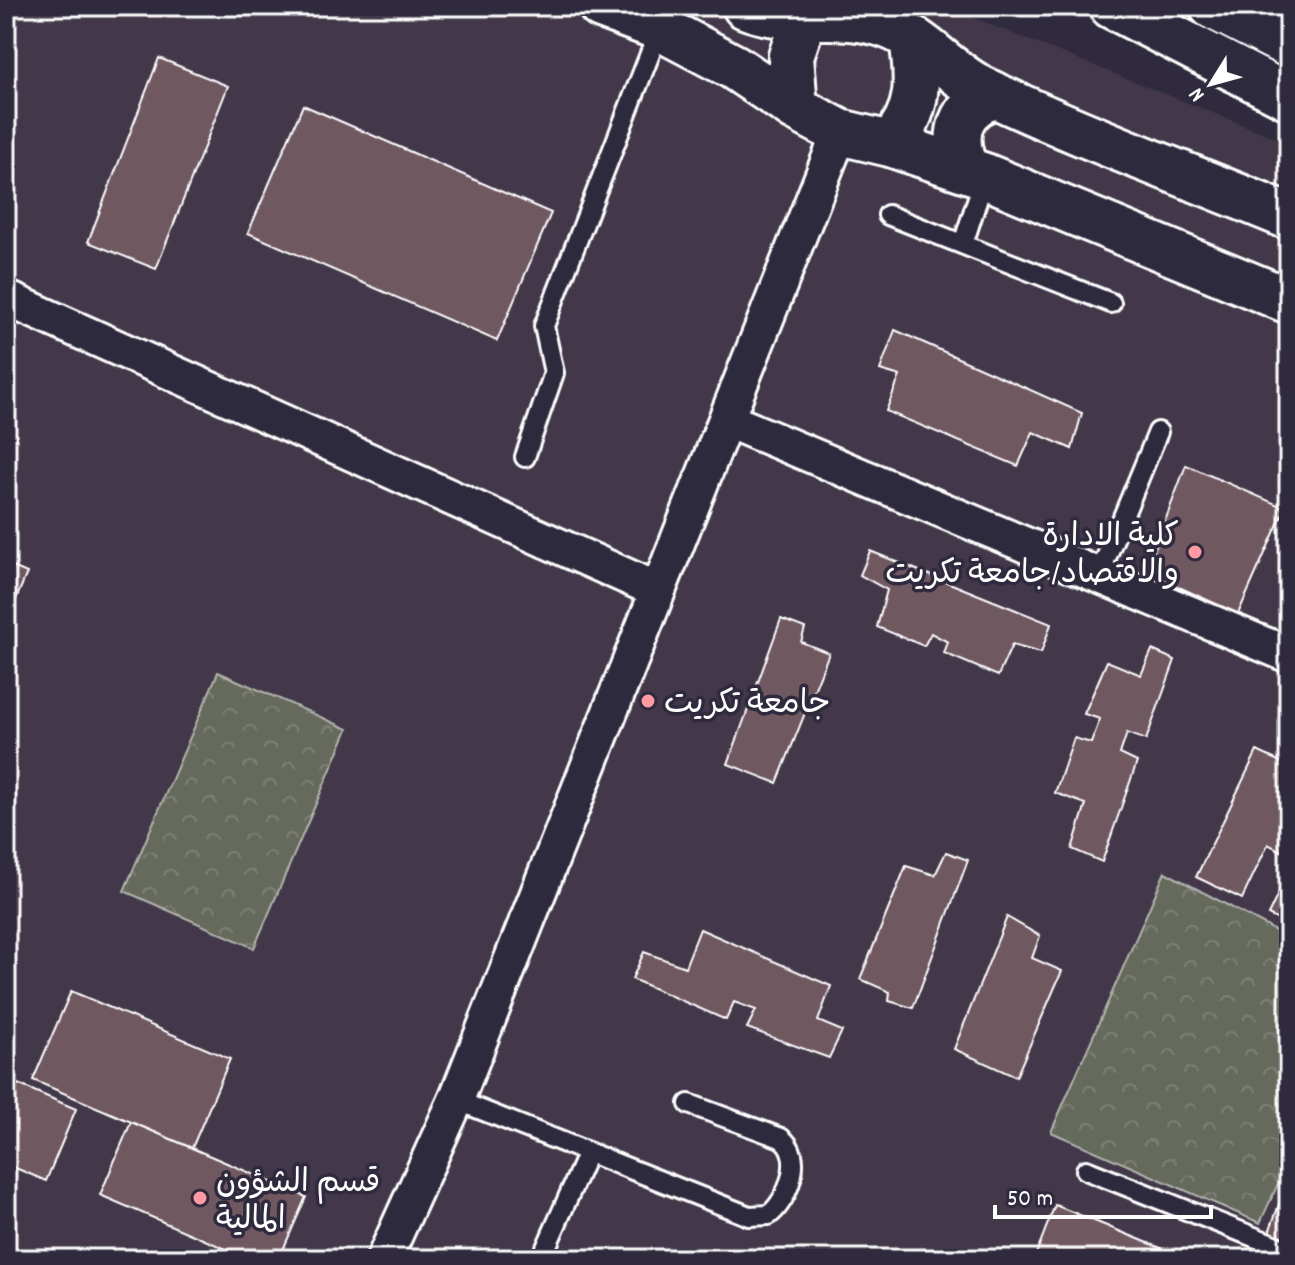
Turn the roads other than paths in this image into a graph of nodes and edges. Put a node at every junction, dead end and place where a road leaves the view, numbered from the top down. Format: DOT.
graph roads {
  1 [pos="601,6"];
  2 [pos="745,6"];
  3 [pos="1112,6"];
  4 [pos="1212,6"];
  5 [pos="804,18"];
  6 [pos="660,28"];
  7 [pos="912,38"];
  8 [pos="1289,45"];
  9 [pos="997,96"];
  10 [pos="1289,97"];
  11 [pos="795,108"];
  12 [pos="840,132"];
  13 [pos="890,144"];
  14 [pos="976,173"];
  15 [pos="888,215"];
  16 [pos="1289,217"];
  17 [pos="963,244"];
  18 [pos="6,298"];
  19 [pos="1289,301"];
  20 [pos="1111,303"];
  21 [pos="727,420"];
  22 [pos="1158,432"];
  23 [pos="525,457"];
  24 [pos="1099,575"];
  25 [pos="657,590"];
  26 [pos="1288,651"];
  27 [pos="456,1100"];
  28 [pos="689,1104"];
  29 [pos="588,1152"];
  30 [pos="1086,1170"];
  31 [pos="1289,1251"];
  32 [pos="384,1259"];
  33 [pos="541,1259"];
  1 -- 6 [label="street"];
  2 -- 5 [label="street"];
  3 -- 10 [label="street"];
  4 -- 8 [label="street"];
  5 -- 7 [label="street"];
  5 -- 11 [label="street"];
  6 -- 11 [label="street"];
  6 -- 23 [label="lane"];
  7 -- 9 [label="street"];
  7 -- 13 [label="street"];
  9 -- 14 [label="street"];
  9 -- 16 [label="street"];
  11 -- 12 [label="street"];
  12 -- 13 [label="street"];
  12 -- 21 [label="street"];
  13 -- 14 [label="street"];
  14 -- 17 [label="lane"];
  14 -- 19 [label="street"];
  15 -- 17 [label="lane"];
  17 -- 20 [label="lane"];
  18 -- 25 [label="street"];
  21 -- 24 [label="street"];
  21 -- 25 [label="street"];
  22 -- 24 [label="lane"];
  24 -- 26 [label="street"];
  25 -- 27 [label="street"];
  27 -- 29 [label="lane"];
  27 -- 32 [label="street"];
  28 -- 29 [label="lane"];
  29 -- 33 [label="lane"];
  30 -- 31 [label="lane"];
}
